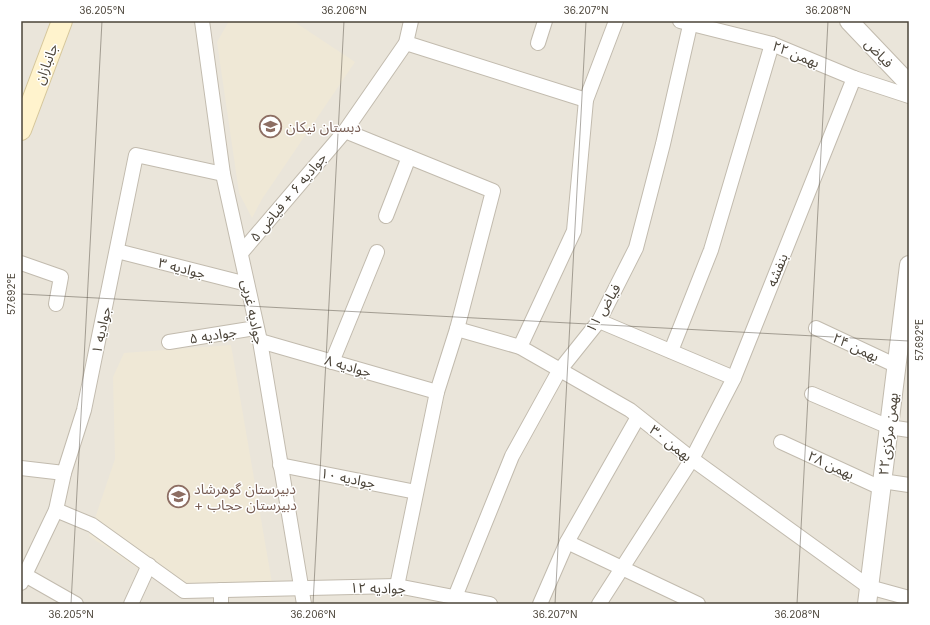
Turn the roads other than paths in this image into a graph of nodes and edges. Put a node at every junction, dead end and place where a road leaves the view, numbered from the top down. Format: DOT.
graph roads {
  1 [pos="62,21"];
  2 [pos="202,21"];
  3 [pos="411,21"];
  4 [pos="545,21"];
  5 [pos="616,21"];
  6 [pos="849,21"];
  7 [pos="687,22"];
  8 [pos="406,43"];
  9 [pos="538,44"];
  10 [pos="772,44"];
  11 [pos="854,78"];
  12 [pos="909,84"];
  13 [pos="909,96"];
  14 [pos="586,100"];
  15 [pos="21,130"];
  16 [pos="345,131"];
  17 [pos="409,157"];
  18 [pos="223,174"];
  19 [pos="386,216"];
  20 [pos="117,251"];
  21 [pos="376,252"];
  22 [pos="241,253"];
  23 [pos="21,263"];
  24 [pos="909,265"];
  25 [pos="247,284"];
  26 [pos="56,304"];
  27 [pos="599,321"];
  28 [pos="816,328"];
  29 [pos="457,329"];
  30 [pos="258,334"];
  31 [pos="169,342"];
  32 [pos="520,347"];
  33 [pos="670,351"];
  34 [pos="332,362"];
  35 [pos="896,366"];
  36 [pos="559,371"];
  37 [pos="734,378"];
  38 [pos="437,392"];
  39 [pos="812,394"];
  40 [pos="638,417"];
  41 [pos="889,427"];
  42 [pos="909,430"];
  43 [pos="781,442"];
  44 [pos="692,459"];
  45 [pos="280,465"];
  46 [pos="21,468"];
  47 [pos="64,473"];
  48 [pos="882,485"];
  49 [pos="909,485"];
  50 [pos="416,492"];
  51 [pos="56,510"];
  52 [pos="567,542"];
  53 [pos="149,565"];
  54 [pos="622,567"];
  55 [pos="23,579"];
  56 [pos="397,586"];
  57 [pos="300,589"];
  58 [pos="868,595"];
  59 [pos="221,597"];
  60 [pos="455,597"];
  61 [pos="909,598"];
  62 [pos="76,604"];
  63 [pos="131,604"];
  64 [pos="304,604"];
  65 [pos="490,604"];
  66 [pos="540,604"];
  67 [pos="599,604"];
  68 [pos="698,604"];
  1 -- 15 [label="main road, جانبازان"];
  2 -- 18 [label="street, جوادیه غربی"];
  3 -- 8 [label="street, جوادیه ۶ + فیاض ۵"];
  4 -- 9 [label="street"];
  5 -- 14 [label="street"];
  6 -- 12 [label="street, فیاض"];
  7 -- 10 [label="street, بهمن ۲۲"];
  7 -- 27 [label="street, فیاض ۱۱"];
  8 -- 14 [label="street"];
  8 -- 16 [label="street, جوادیه ۶ + فیاض ۵"];
  10 -- 11 [label="street, بهمن ۲۲"];
  10 -- 33 [label="street"];
  11 -- 13 [label="street, بهمن ۲۲"];
  11 -- 37 [label="street, بنفشه"];
  14 -- 32 [label="street"];
  16 -- 17 [label="street"];
  16 -- 22 [label="street, جوادیه ۶ + فیاض ۵"];
  17 -- 19 [label="street"];
  17 -- 29 [label="street"];
  18 -- 20 [label="street, جوادیه ۱"];
  18 -- 22 [label="street, جوادیه غربی"];
  20 -- 25 [label="street, جوادیه ۳"];
  20 -- 47 [label="street, جوادیه ۱"];
  21 -- 34 [label="street"];
  22 -- 25 [label="street, جوادیه غربی"];
  23 -- 26 [label="street"];
  24 -- 35 [label="street, ۲۲بهمن مرکزی"];
  25 -- 30 [label="street, جوادیه غربی"];
  27 -- 33 [label="street"];
  27 -- 36 [label="street, فیاض ۱۱"];
  28 -- 35 [label="street, بهمن ۲۴"];
  29 -- 32 [label="street, بهمن ۳۰"];
  29 -- 38 [label="street"];
  30 -- 31 [label="street, جوادیه ۵"];
  30 -- 34 [label="street, جوادیه ۸"];
  30 -- 45 [label="street, جوادیه غربی"];
  32 -- 36 [label="street, بهمن ۳۰"];
  33 -- 37 [label="street"];
  34 -- 38 [label="street, جوادیه ۸"];
  35 -- 41 [label="street, ۲۲بهمن مرکزی"];
  36 -- 40 [label="street, بهمن ۳۰"];
  36 -- 60 [label="street, فیاض ۱۱"];
  37 -- 44 [label="street, بنفشه"];
  38 -- 50 [label="street"];
  39 -- 41 [label="street"];
  40 -- 44 [label="street, بهمن ۳۰"];
  40 -- 52 [label="street"];
  41 -- 42 [label="street"];
  41 -- 48 [label="street, ۲۲بهمن مرکزی"];
  43 -- 48 [label="street, بهمن ۲۸"];
  44 -- 54 [label="street, بنفشه"];
  44 -- 58 [label="street, بهمن ۳۰"];
  45 -- 50 [label="street, جوادیه ۱۰"];
  45 -- 57 [label="street, جوادیه غربی"];
  46 -- 47 [label="street"];
  47 -- 51 [label="street, جوادیه ۱"];
  48 -- 49 [label="street, بهمن ۲۸"];
  48 -- 58 [label="street, ۲۲بهمن مرکزی"];
  50 -- 56 [label="street"];
  51 -- 53 [label="street, جوادیه ۱۲"];
  51 -- 55 [label="street, جوادیه ۱"];
  52 -- 54 [label="street"];
  52 -- 66 [label="street"];
  53 -- 59 [label="street, جوادیه ۱۲"];
  53 -- 63 [label="street"];
  54 -- 67 [label="street, بنفشه"];
  54 -- 68 [label="street"];
  55 -- 62 [label="street"];
  56 -- 57 [label="street, جوادیه ۱۲"];
  56 -- 60 [label="street, جوادیه ۱۲"];
  57 -- 59 [label="street, جوادیه ۱۲"];
  57 -- 64 [label="street, جوادیه غربی"];
  58 -- 61 [label="street"];
  60 -- 65 [label="street, جوادیه ۱۲"];
}
